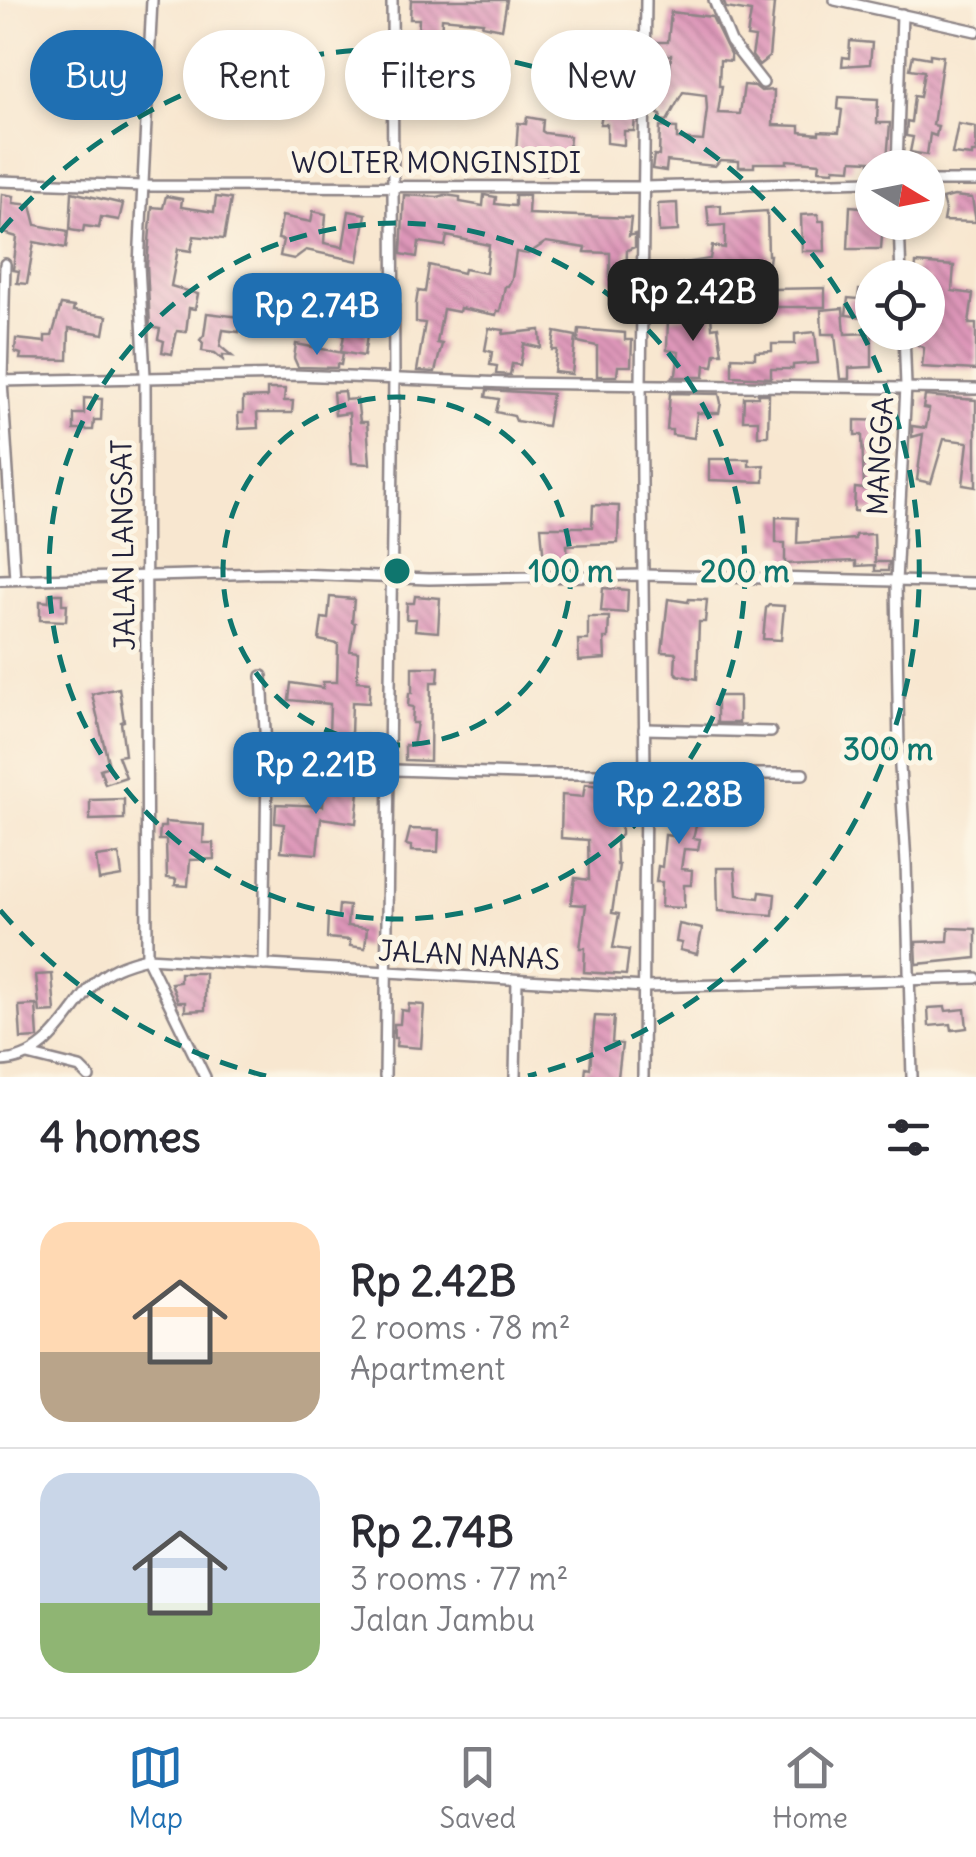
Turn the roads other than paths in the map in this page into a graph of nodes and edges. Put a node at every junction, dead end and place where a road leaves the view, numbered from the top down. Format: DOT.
graph roads {
  1 [pos="152,0"];
  2 [pos="392,0"];
  3 [pos="646,0"];
  4 [pos="714,0"];
  5 [pos="835,0"];
  6 [pos="902,14"];
  7 [pos="976,31"];
  8 [pos="763,83"];
  9 [pos="898,150"];
  10 [pos="855,181"];
  11 [pos="945,181"];
  12 [pos="976,181"];
  13 [pos="0,182"];
  14 [pos="392,184"];
  15 [pos="142,186"];
  16 [pos="644,187"];
  17 [pos="5,264"];
  18 [pos="905,350"];
  19 [pos="144,376"];
  20 [pos="394,377"];
  21 [pos="1,381"];
  22 [pos="641,384"];
  23 [pos="906,386"];
  24 [pos="976,389"];
  25 [pos="644,575"];
  26 [pos="145,576"];
  27 [pos="392,577"];
  28 [pos="15,578"];
  29 [pos="0,580"];
  30 [pos="896,582"];
  31 [pos="976,583"];
  32 [pos="262,676"];
  33 [pos="644,729"];
  34 [pos="771,732"];
  35 [pos="268,766"];
  36 [pos="387,772"];
  37 [pos="646,773"];
  38 [pos="802,774"];
  39 [pos="147,958"];
  40 [pos="264,965"];
  41 [pos="388,973"];
  42 [pos="976,978"];
  43 [pos="517,980"];
  44 [pos="909,981"];
  45 [pos="644,987"];
  46 [pos="28,1055"];
  47 [pos="0,1061"];
  48 [pos="89,1077"];
  49 [pos="205,1077"];
  50 [pos="385,1077"];
  51 [pos="515,1077"];
  52 [pos="644,1077"];
  53 [pos="912,1077"];
  1 -- 15 [label="street, JALAN LANGSAT"];
  2 -- 14 [label="street"];
  3 -- 16 [label="street"];
  4 -- 8 [label="street"];
  5 -- 6 [label="street"];
  6 -- 7 [label="street"];
  6 -- 9 [label="street"];
  10 -- 16 [label="street, WOLTER MONGINSIDI"];
  11 -- 12 [label="street"];
  13 -- 15 [label="street, WOLTER MONGINSIDI"];
  14 -- 15 [label="street, WOLTER MONGINSIDI"];
  14 -- 16 [label="street, WOLTER MONGINSIDI"];
  14 -- 20 [label="street"];
  15 -- 19 [label="street, JALAN LANGSAT"];
  16 -- 22 [label="street"];
  17 -- 21 [label="street"];
  18 -- 23 [label="street, MANGGA"];
  19 -- 20 [label="street"];
  19 -- 21 [label="street"];
  19 -- 26 [label="street, JALAN LANGSAT"];
  20 -- 22 [label="street"];
  20 -- 27 [label="street"];
  21 -- 28 [label="street"];
  22 -- 23 [label="street"];
  22 -- 25 [label="street"];
  23 -- 24 [label="street"];
  23 -- 30 [label="street, MANGGA"];
  25 -- 27 [label="street"];
  25 -- 30 [label="street"];
  25 -- 33 [label="street"];
  26 -- 27 [label="street"];
  26 -- 28 [label="street"];
  26 -- 39 [label="street, JALAN LANGSAT"];
  27 -- 36 [label="street"];
  28 -- 29 [label="street"];
  30 -- 31 [label="street"];
  30 -- 44 [label="street, MANGGA"];
  32 -- 35 [label="street"];
  33 -- 34 [label="street"];
  33 -- 37 [label="street"];
  35 -- 36 [label="street"];
  35 -- 40 [label="street"];
  36 -- 37 [label="street"];
  36 -- 41 [label="street"];
  37 -- 38 [label="street"];
  37 -- 45 [label="street"];
  39 -- 40 [label="street, JALAN NANAS"];
  39 -- 46 [label="street, JALAN NANAS"];
  39 -- 49 [label="street, JALAN LANGSAT"];
  40 -- 41 [label="street, JALAN NANAS"];
  41 -- 43 [label="street, JALAN NANAS"];
  41 -- 50 [label="street"];
  42 -- 44 [label="street, JALAN NANAS"];
  43 -- 45 [label="street, JALAN NANAS"];
  43 -- 51 [label="street"];
  44 -- 45 [label="street, JALAN NANAS"];
  44 -- 53 [label="street, MANGGA"];
  45 -- 52 [label="street"];
  46 -- 47 [label="street"];
  46 -- 48 [label="street"];
}
